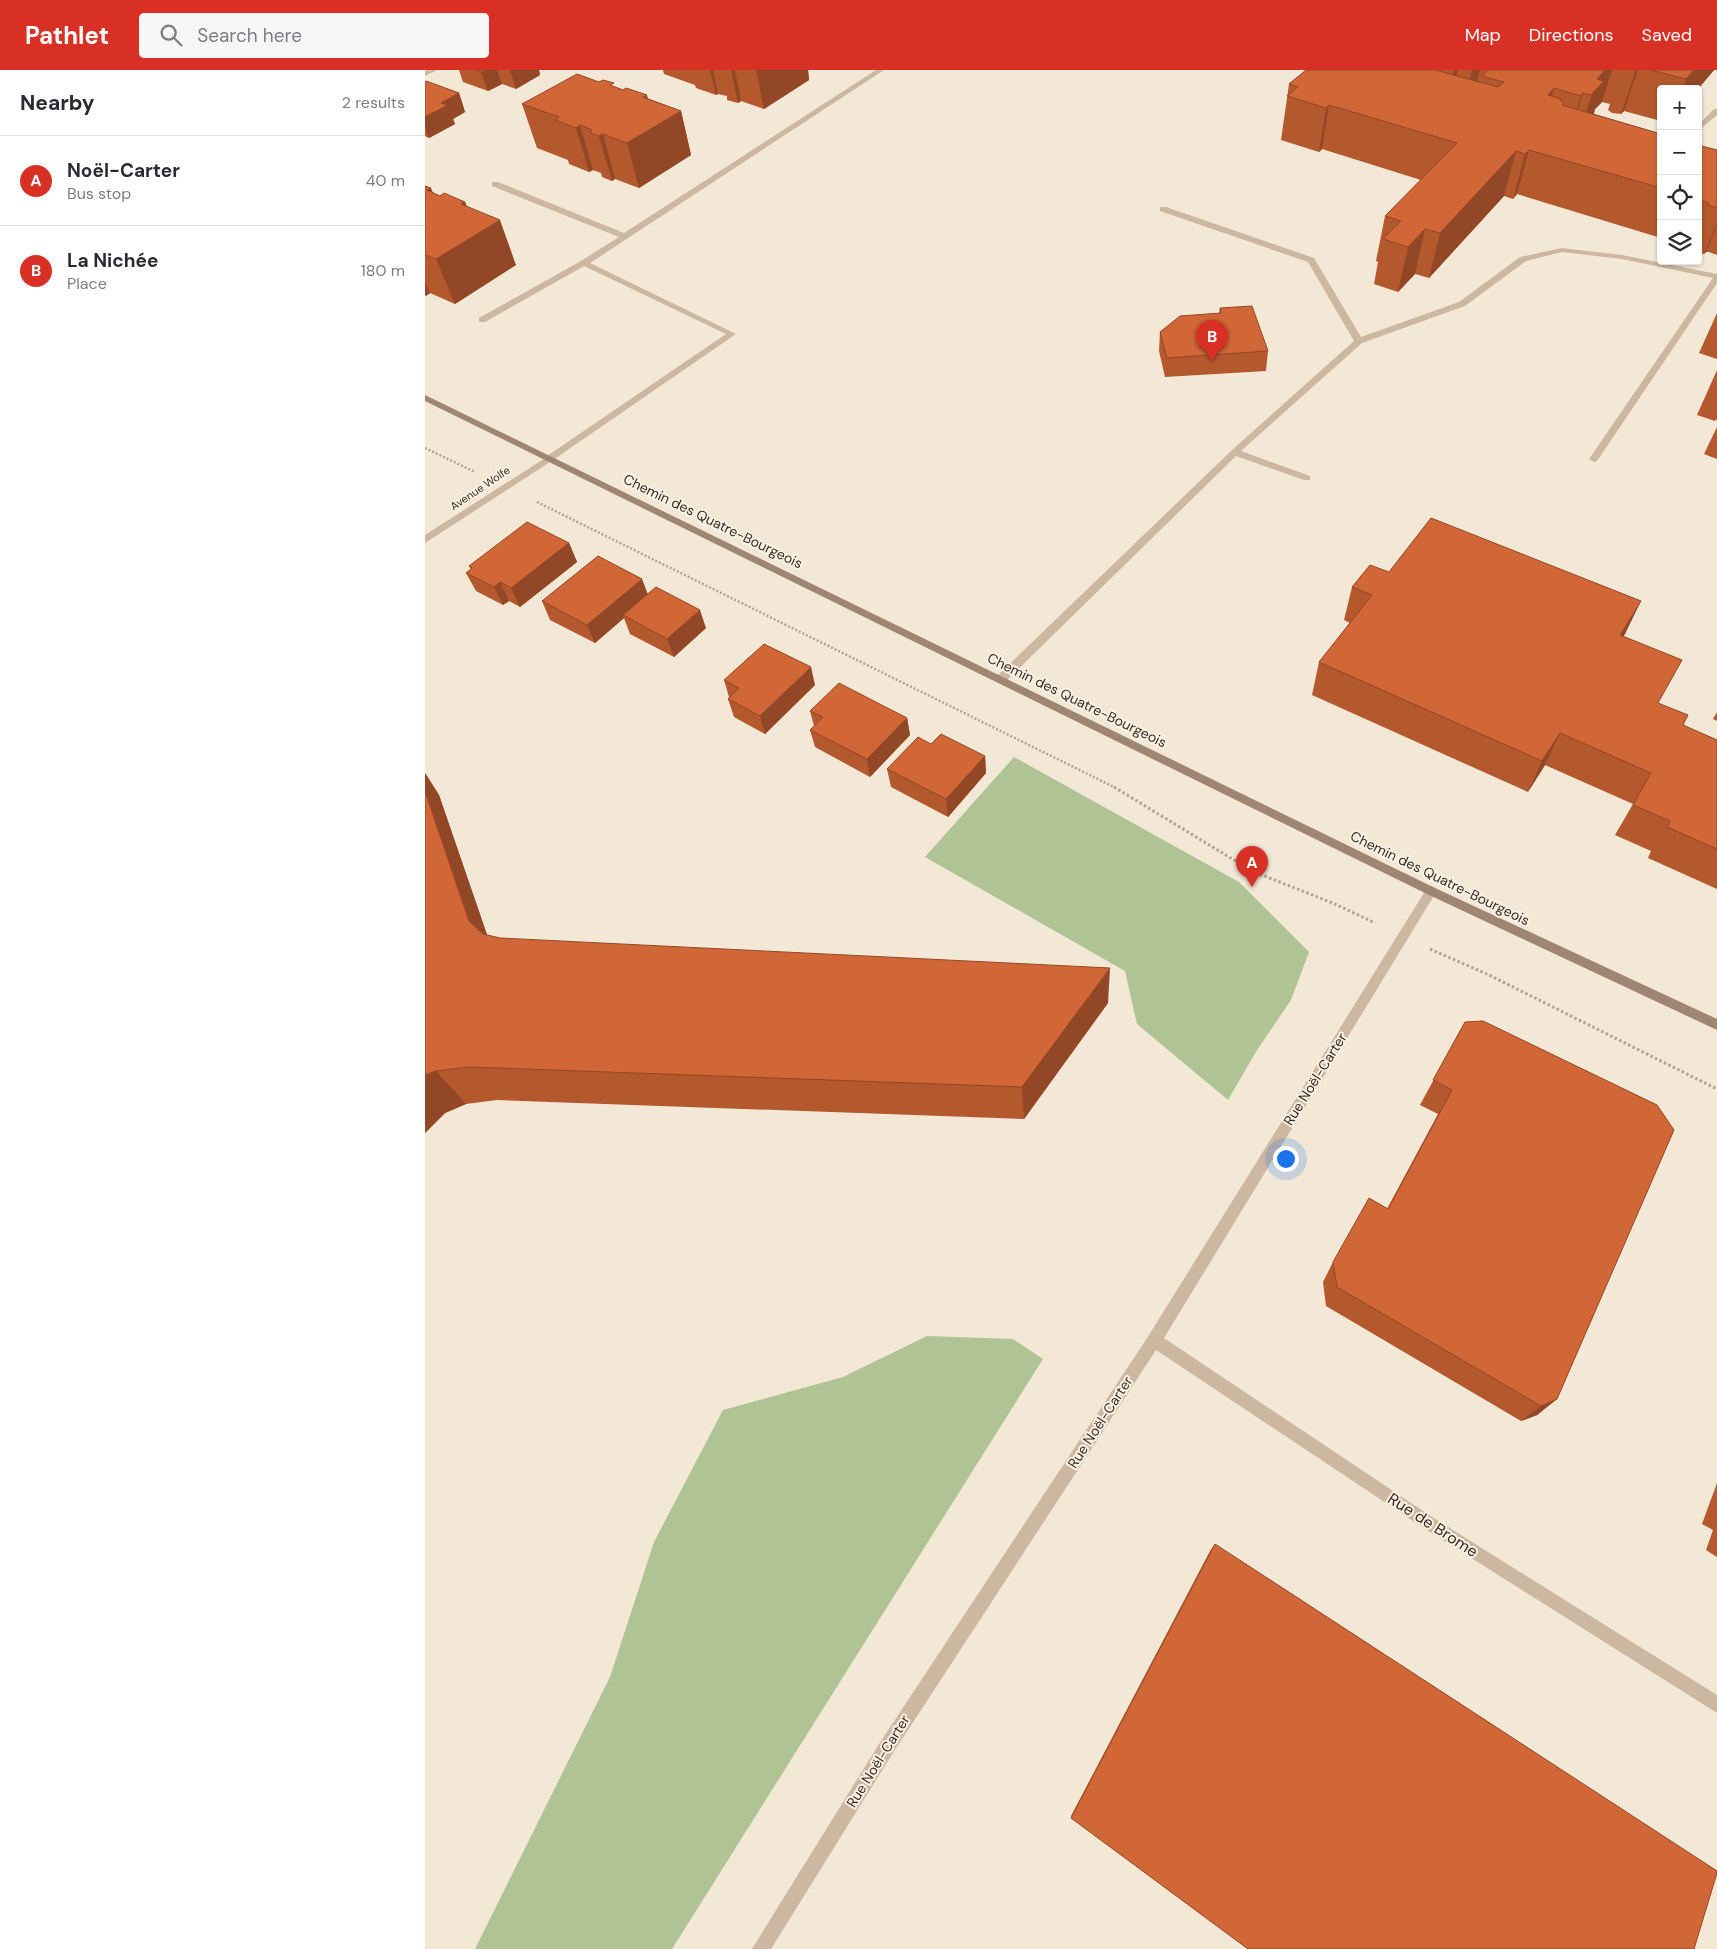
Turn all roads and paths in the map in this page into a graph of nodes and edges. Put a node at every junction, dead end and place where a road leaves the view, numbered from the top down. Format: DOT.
graph roads {
  1 [pos="433,70"];
  2 [pos="881,70"];
  3 [pos="425,74"];
  4 [pos="1717,111"];
  5 [pos="1702,124"];
  6 [pos="495,184"];
  7 [pos="1163,209"];
  8 [pos="624,236"];
  9 [pos="584,263"];
  10 [pos="1717,276"];
  11 [pos="482,320"];
  12 [pos="1359,341"];
  13 [pos="425,398"];
  14 [pos="425,448"];
  15 [pos="1235,452"];
  16 [pos="550,458"];
  17 [pos="1594,459"];
  18 [pos="463,466"];
  19 [pos="1307,478"];
  20 [pos="545,505"];
  21 [pos="425,540"];
  22 [pos="1001,679"];
  23 [pos="1431,890"];
  24 [pos="1335,904"];
  25 [pos="1443,954"];
  26 [pos="1717,1025"];
  27 [pos="1717,1089"];
  28 [pos="1153,1340"];
  29 [pos="1717,1705"];
  30 [pos="761,1949"];
  1 -- 3 [label="street"];
  2 -- 8 [label="street"];
  4 -- 5 [label="street"];
  6 -- 8 [label="street"];
  7 -- 12 [label="street"];
  8 -- 9 [label="street"];
  9 -- 11 [label="street"];
  9 -- 16 [label="street, Avenue Wolfe"];
  10 -- 12 [label="street"];
  10 -- 17 [label="street"];
  12 -- 15 [label="street"];
  13 -- 16 [label="main road, Chemin des Quatre-Bourgeois"];
  14 -- 18 [label="path"];
  15 -- 19 [label="street"];
  15 -- 22 [label="street"];
  16 -- 21 [label="street, Avenue Wolfe"];
  16 -- 22 [label="main road, Chemin des Quatre-Bourgeois"];
  20 -- 24 [label="path"];
  22 -- 23 [label="main road, Chemin des Quatre-Bourgeois"];
  23 -- 26 [label="main road, Chemin des Quatre-Bourgeois"];
  23 -- 28 [label="street, Rue Noël-Carter"];
  25 -- 27 [label="path"];
  28 -- 29 [label="street, Rue de Brome"];
  28 -- 30 [label="street, Rue Noël-Carter"];
}
